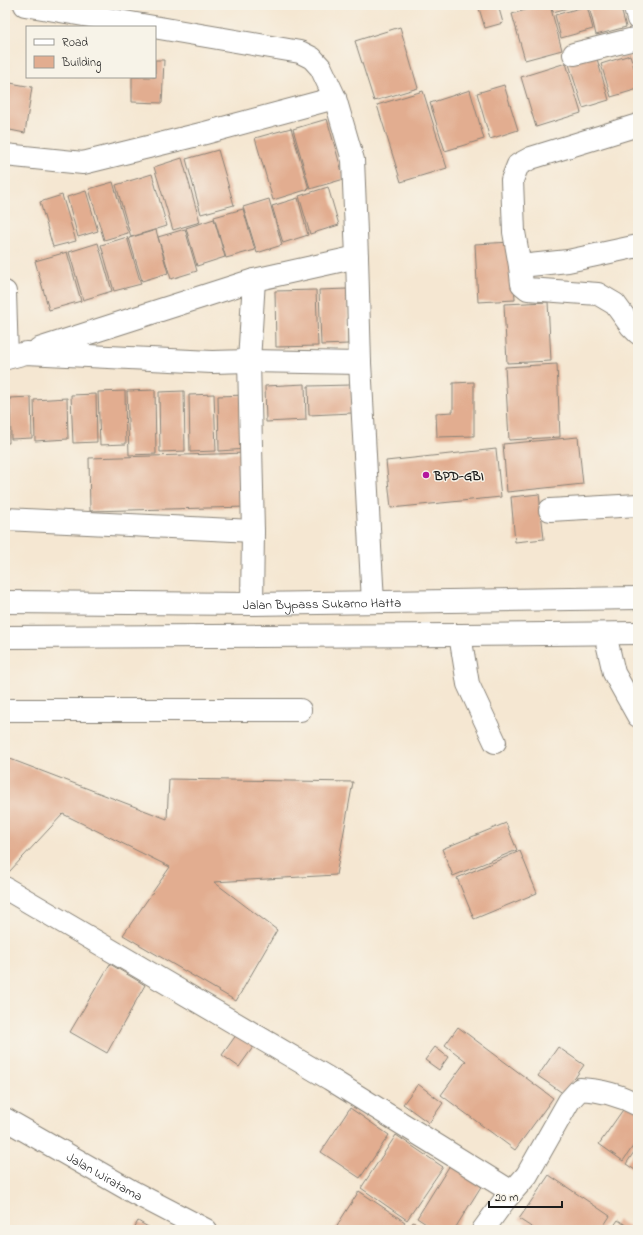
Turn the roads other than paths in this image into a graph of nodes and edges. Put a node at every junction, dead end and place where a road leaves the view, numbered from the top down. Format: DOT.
graph roads {
  1 [pos="25,5"];
  2 [pos="634,5"];
  3 [pos="638,19"];
  4 [pos="148,26"];
  5 [pos="156,27"];
  6 [pos="638,38"];
  7 [pos="574,54"];
  8 [pos="335,98"];
  9 [pos="638,125"];
  10 [pos="5,155"];
  11 [pos="638,246"];
  12 [pos="357,257"];
  13 [pos="520,266"];
  14 [pos="254,280"];
  15 [pos="5,292"];
  16 [pos="638,333"];
  17 [pos="13,356"];
  18 [pos="249,361"];
  19 [pos="360,363"];
  20 [pos="638,505"];
  21 [pos="550,510"];
  22 [pos="5,519"];
  23 [pos="253,531"];
  24 [pos="638,598"];
  25 [pos="5,602"];
  26 [pos="373,602"];
  27 [pos="252,604"];
  28 [pos="638,633"];
  29 [pos="605,634"];
  30 [pos="460,636"];
  31 [pos="5,637"];
  32 [pos="5,710"];
  33 [pos="300,710"];
  34 [pos="638,716"];
  35 [pos="495,742"];
  36 [pos="5,888"];
  37 [pos="638,1105"];
  38 [pos="5,1119"];
  39 [pos="512,1192"];
  40 [pos="206,1230"];
  41 [pos="483,1230"];
  1 -- 4 [label="main road"];
  2 -- 3 [label="main road"];
  5 -- 8 [label="main road"];
  6 -- 7 [label="main road"];
  8 -- 10 [label="main road"];
  8 -- 12 [label="main road"];
  9 -- 13 [label="main road"];
  11 -- 13 [label="main road"];
  12 -- 14 [label="main road"];
  12 -- 19 [label="main road"];
  13 -- 16 [label="main road"];
  14 -- 17 [label="main road"];
  14 -- 18 [label="main road"];
  15 -- 17 [label="main road"];
  17 -- 18 [label="main road"];
  18 -- 19 [label="main road"];
  18 -- 23 [label="main road"];
  19 -- 26 [label="main road"];
  20 -- 21 [label="main road"];
  22 -- 23 [label="main road"];
  23 -- 27 [label="main road"];
  24 -- 26 [label="main road, Jalan Bypass Sukarno Hatta"];
  25 -- 27 [label="main road, Jalan Bypass Sukarno Hatta"];
  26 -- 27 [label="main road, Jalan Bypass Sukarno Hatta"];
  28 -- 29 [label="main road"];
  29 -- 30 [label="main road"];
  29 -- 34 [label="main road"];
  30 -- 31 [label="main road"];
  30 -- 35 [label="main road"];
  32 -- 33 [label="main road"];
  36 -- 39 [label="main road"];
  37 -- 39 [label="main road"];
  38 -- 40 [label="main road, Jalan Wiratama"];
  39 -- 41 [label="main road"];
}
